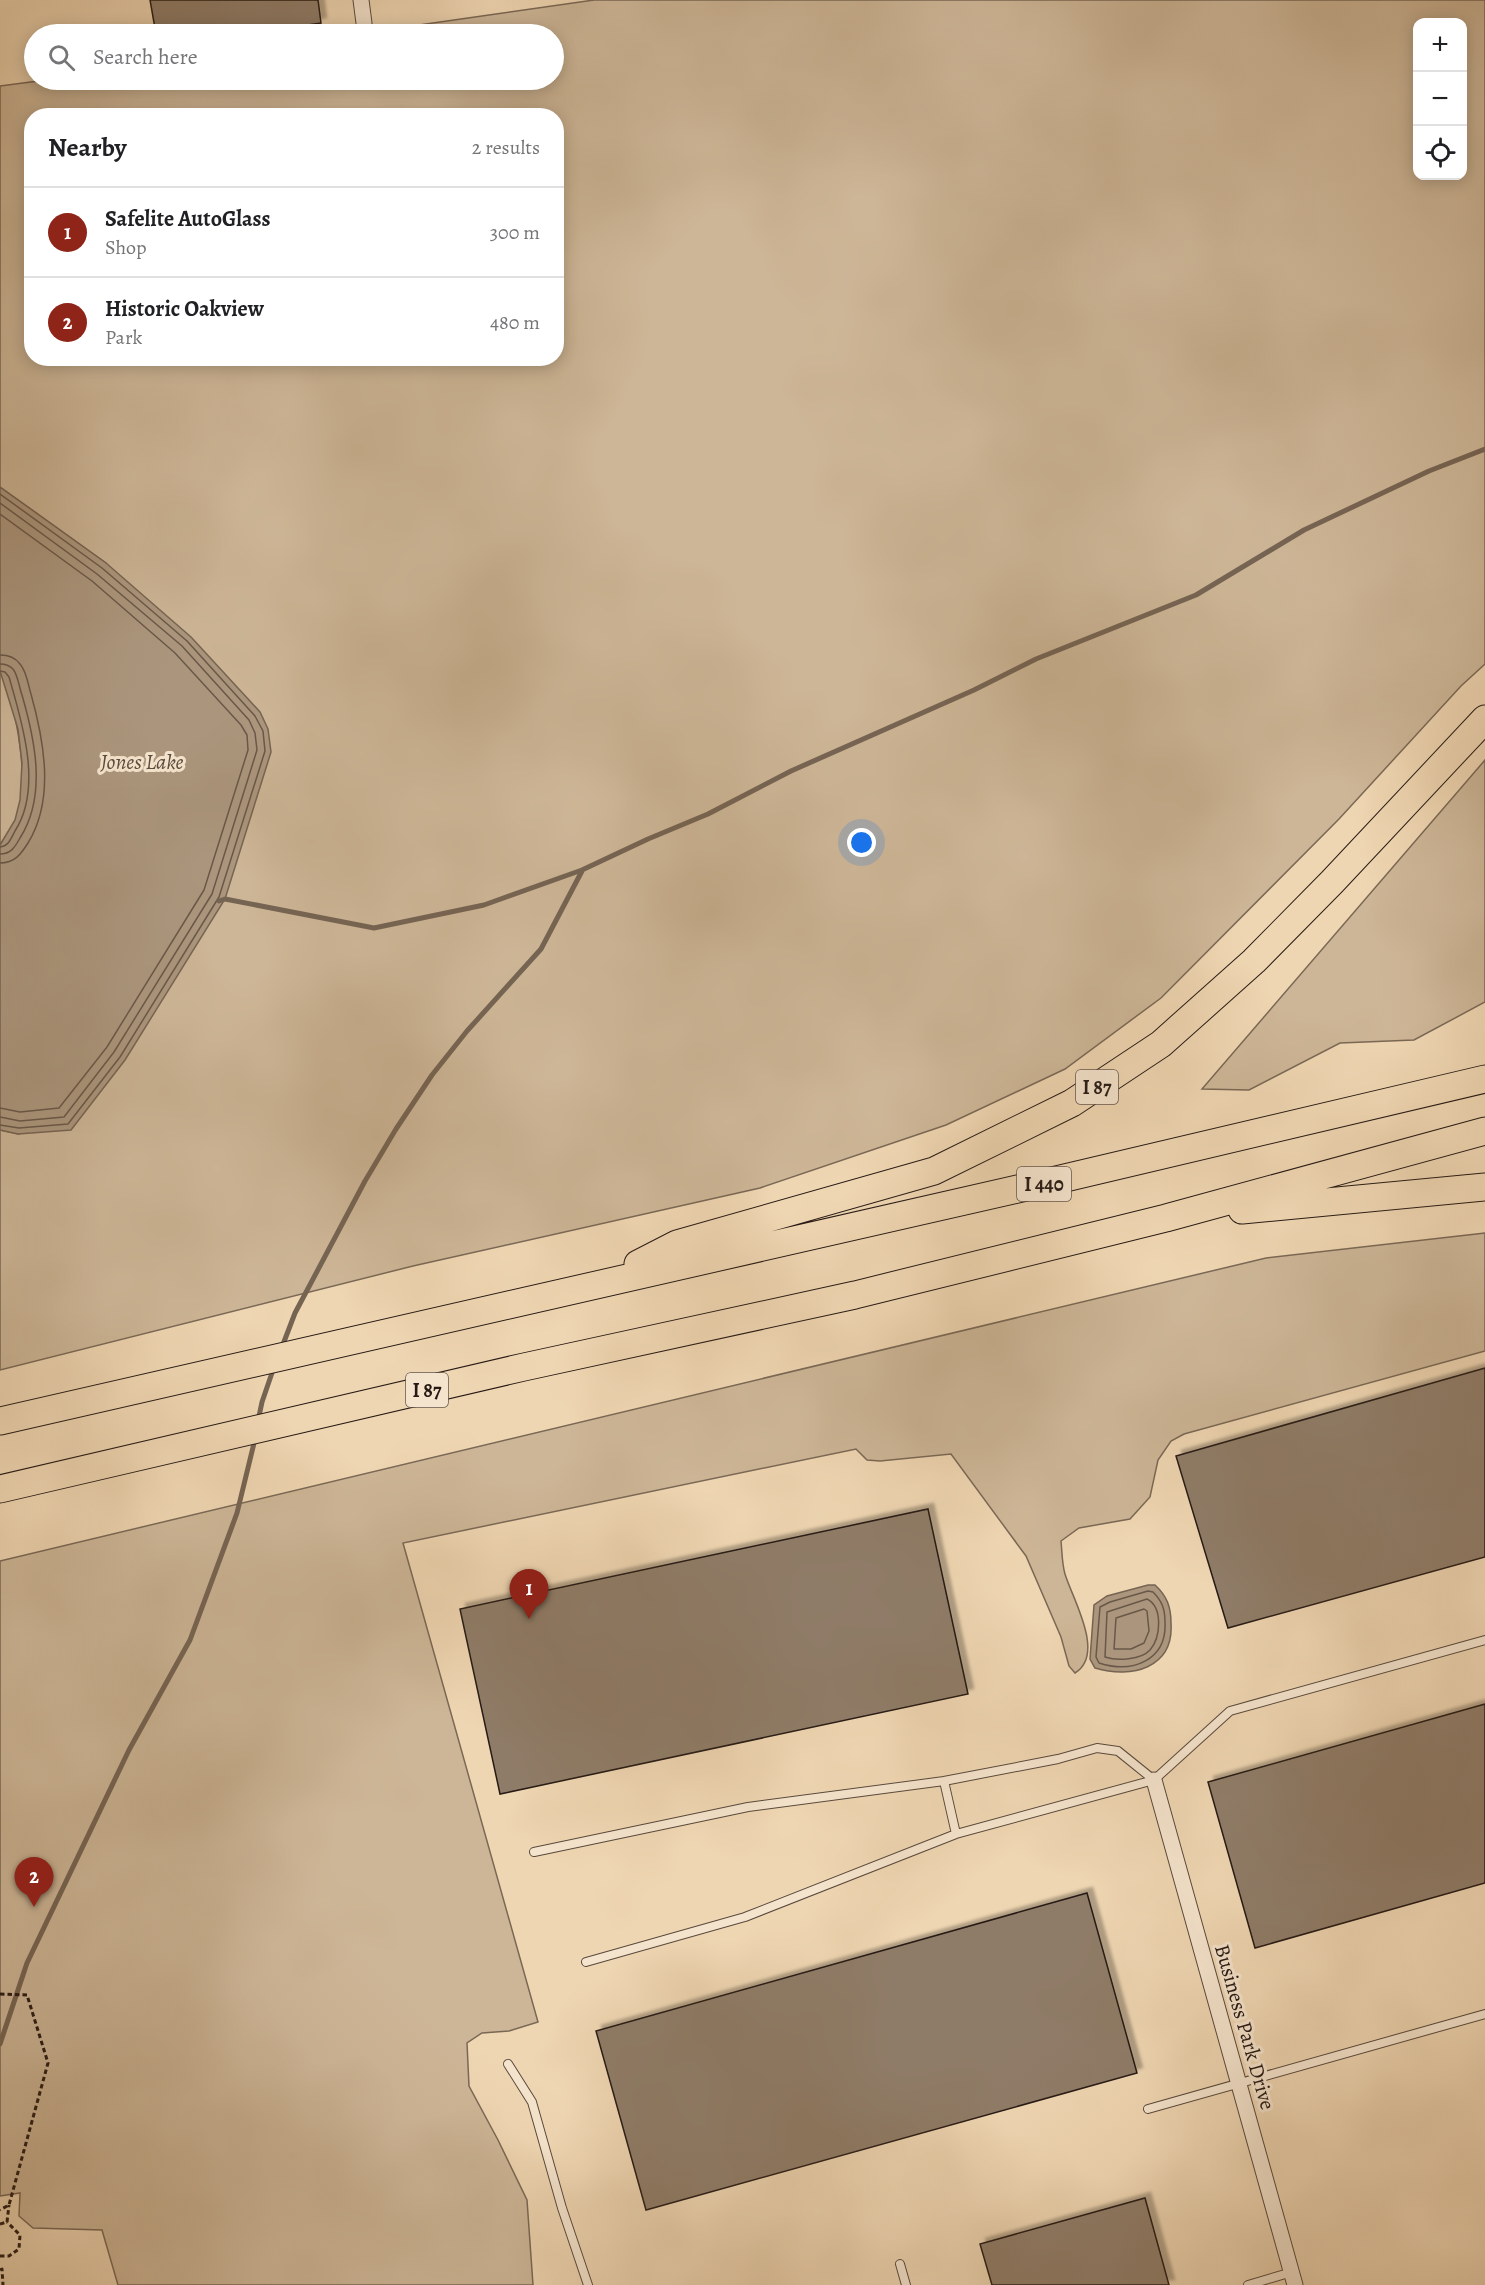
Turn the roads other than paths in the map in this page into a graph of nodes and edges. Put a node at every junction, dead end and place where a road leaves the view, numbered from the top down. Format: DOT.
graph roads {
  1 [pos="361,0"];
  2 [pos="364,22"];
  3 [pos="1485,719"];
  4 [pos="1485,1079"];
  5 [pos="1485,1131"];
  6 [pos="1485,1187"];
  7 [pos="1166,1218"];
  8 [pos="601,1283"];
  9 [pos="0,1421"];
  10 [pos="0,1489"];
  11 [pos="1485,1640"];
  12 [pos="1154,1780"];
  13 [pos="944,1781"];
  14 [pos="956,1834"];
  15 [pos="534,1852"];
  16 [pos="586,1962"];
  17 [pos="1485,2014"];
  18 [pos="508,2064"];
  19 [pos="1239,2084"];
  20 [pos="1148,2109"];
  21 [pos="900,2264"];
  22 [pos="1293,2278"];
  23 [pos="588,2285"];
  24 [pos="906,2285"];
  25 [pos="1248,2285"];
  1 -- 2 [label="street"];
  3 -- 8 [label="highway, I 87"];
  4 -- 8 [label="highway, I 440"];
  5 -- 7 [label="highway"];
  6 -- 7 [label="highway, I 87"];
  7 -- 10 [label="highway, I 87"];
  8 -- 9 [label="highway, I 87"];
  11 -- 12 [label="lane"];
  12 -- 13 [label="lane"];
  12 -- 14 [label="lane"];
  12 -- 19 [label="street, Business Park Drive"];
  13 -- 14 [label="lane"];
  13 -- 15 [label="lane"];
  14 -- 16 [label="lane"];
  17 -- 19 [label="lane"];
  18 -- 23 [label="lane"];
  19 -- 20 [label="lane"];
  19 -- 22 [label="street, Business Park Drive"];
  21 -- 24 [label="lane"];
  22 -- 25 [label="lane"];
}
